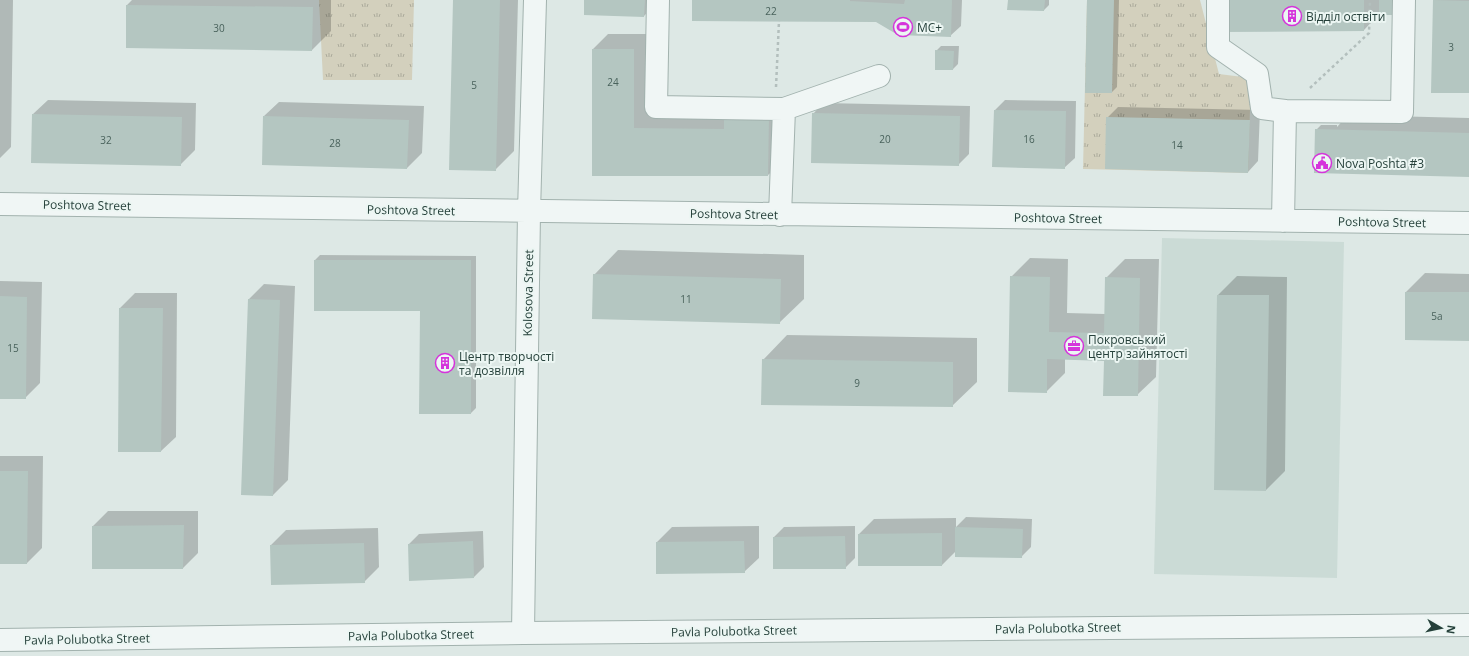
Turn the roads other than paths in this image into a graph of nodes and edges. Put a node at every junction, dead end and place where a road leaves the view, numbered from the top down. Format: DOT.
graph roads {
  1 [pos="535,0"];
  2 [pos="658,0"];
  3 [pos="1218,0"];
  4 [pos="1404,0"];
  5 [pos="879,76"];
  6 [pos="780,109"];
  7 [pos="1285,111"];
  8 [pos="0,204"];
  9 [pos="529,212"];
  10 [pos="780,215"];
  11 [pos="1283,221"];
  12 [pos="1469,223"];
  13 [pos="1469,625"];
  14 [pos="523,633"];
  15 [pos="0,640"];
  1 -- 9 [label="street, Kolosova Street"];
  2 -- 6 [label="street"];
  3 -- 7 [label="street"];
  4 -- 7 [label="street"];
  5 -- 6 [label="street"];
  6 -- 10 [label="street"];
  7 -- 11 [label="street"];
  8 -- 9 [label="street, Poshtova Street"];
  9 -- 10 [label="street, Poshtova Street"];
  9 -- 14 [label="street, Kolosova Street"];
  10 -- 11 [label="street, Poshtova Street"];
  11 -- 12 [label="street, Poshtova Street"];
  13 -- 14 [label="street, Pavla Polubotka Street"];
  14 -- 15 [label="street, Pavla Polubotka Street"];
}
